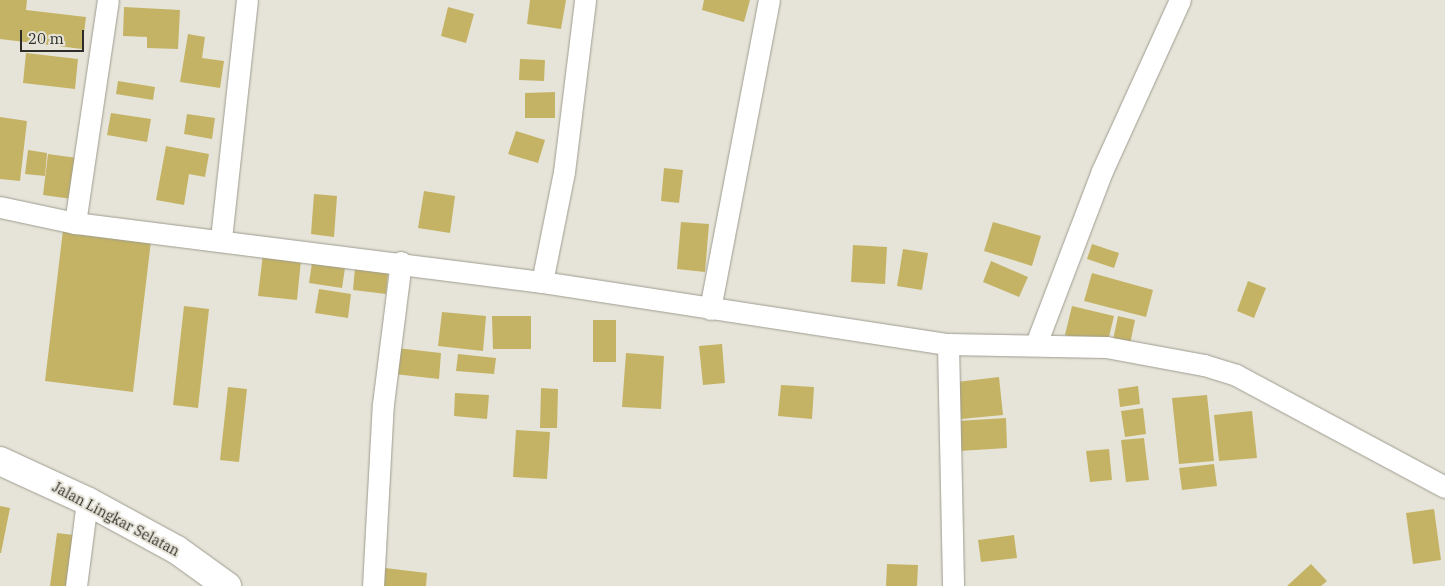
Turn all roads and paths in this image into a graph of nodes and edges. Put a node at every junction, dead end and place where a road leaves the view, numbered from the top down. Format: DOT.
graph roads {
  1 [pos="108,0"];
  2 [pos="248,0"];
  3 [pos="584,0"];
  4 [pos="769,0"];
  5 [pos="1180,0"];
  6 [pos="0,207"];
  7 [pos="75,223"];
  8 [pos="221,239"];
  9 [pos="401,262"];
  10 [pos="542,282"];
  11 [pos="710,309"];
  12 [pos="948,344"];
  13 [pos="1036,344"];
  14 [pos="0,461"];
  15 [pos="1445,487"];
  16 [pos="87,501"];
  17 [pos="76,586"];
  18 [pos="227,586"];
  19 [pos="373,586"];
  20 [pos="953,586"];
  1 -- 7 [label="street"];
  2 -- 8 [label="street"];
  3 -- 10 [label="street"];
  4 -- 11 [label="street"];
  5 -- 13 [label="street"];
  6 -- 7 [label="street"];
  7 -- 8 [label="street"];
  8 -- 9 [label="street"];
  9 -- 10 [label="street"];
  9 -- 19 [label="street"];
  10 -- 11 [label="street"];
  11 -- 12 [label="street"];
  12 -- 13 [label="street"];
  12 -- 20 [label="street"];
  13 -- 15 [label="street"];
  14 -- 16 [label="highway, Jalan Lingkar Selatan"];
  16 -- 17 [label="street"];
  16 -- 18 [label="highway, Jalan Lingkar Selatan"];
}
